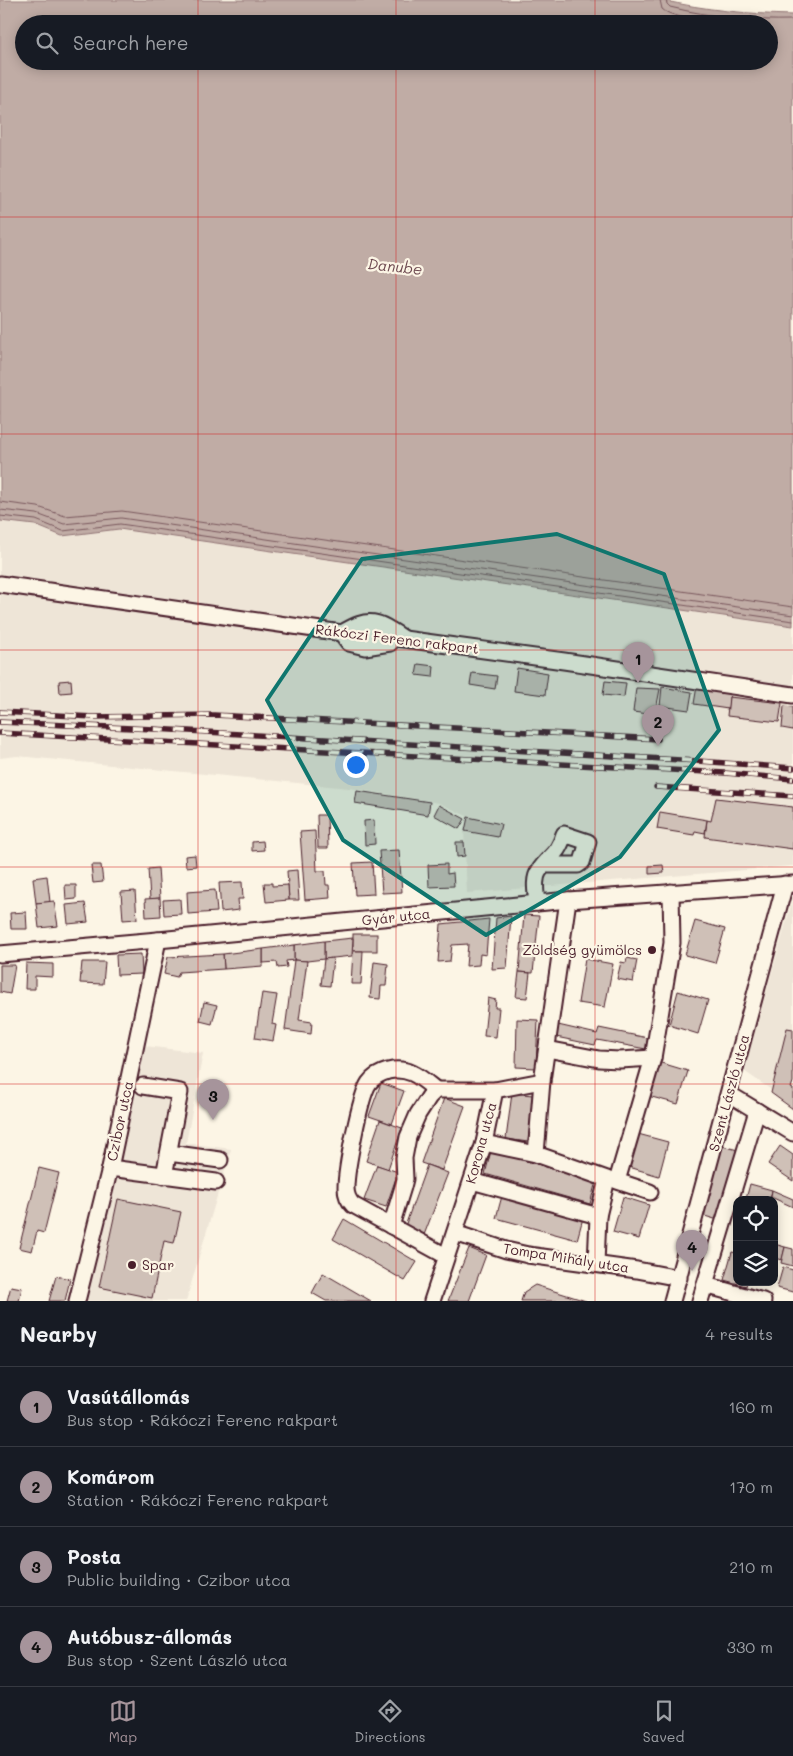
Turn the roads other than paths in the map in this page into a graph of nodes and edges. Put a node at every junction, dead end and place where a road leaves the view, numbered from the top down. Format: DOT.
graph roads {
  1 [pos="0,584"];
  2 [pos="793,695"];
  3 [pos="544,865"];
  4 [pos="789,884"];
  5 [pos="671,892"];
  6 [pos="568,900"];
  7 [pos="537,903"];
  8 [pos="158,940"];
  9 [pos="0,954"];
  10 [pos="547,1049"];
  11 [pos="653,1058"];
  12 [pos="542,1081"];
  13 [pos="143,1086"];
  14 [pos="436,1090"];
  15 [pos="495,1090"];
  16 [pos="729,1094"];
  17 [pos="757,1111"];
  18 [pos="793,1133"];
  19 [pos="484,1143"];
  20 [pos="168,1153"];
  21 [pos="536,1154"];
  22 [pos="220,1160"];
  23 [pos="110,1168"];
  24 [pos="164,1176"];
  25 [pos="612,1180"];
  26 [pos="472,1181"];
  27 [pos="216,1182"];
  28 [pos="650,1192"];
  29 [pos="598,1216"];
  30 [pos="391,1226"];
  31 [pos="455,1233"];
  32 [pos="446,1256"];
  33 [pos="596,1264"];
  34 [pos="678,1278"];
  35 [pos="705,1285"];
  36 [pos="77,1301"];
  37 [pos="432,1301"];
  38 [pos="672,1301"];
  39 [pos="700,1301"];
  40 [pos="763,1301"];
  1 -- 2 [label="street, Rákóczi Ferenc rakpart"];
  3 -- 7 [label="street"];
  4 -- 5 [label="street, Gyár utca"];
  4 -- 16 [label="street, Szent László utca"];
  5 -- 6 [label="street, Gyár utca"];
  5 -- 11 [label="street"];
  6 -- 7 [label="street, Gyár utca"];
  6 -- 10 [label="street"];
  7 -- 8 [label="street, Gyár utca"];
  8 -- 9 [label="street, Gyár utca"];
  8 -- 23 [label="street, Czibor utca"];
  10 -- 11 [label="street"];
  10 -- 12 [label="street"];
  11 -- 25 [label="street"];
  12 -- 15 [label="street, Korona utca"];
  12 -- 21 [label="street"];
  13 -- 20 [label="street"];
  14 -- 15 [label="street"];
  14 -- 30 [label="street"];
  14 -- 30 [label="street"];
  15 -- 19 [label="street, Korona utca"];
  16 -- 17 [label="street"];
  16 -- 34 [label="street, Szent László utca"];
  17 -- 18 [label="street"];
  17 -- 35 [label="street"];
  19 -- 21 [label="street"];
  19 -- 26 [label="street, Korona utca"];
  20 -- 22 [label="street"];
  20 -- 24 [label="street"];
  21 -- 25 [label="street"];
  23 -- 24 [label="street"];
  23 -- 36 [label="street, Czibor utca"];
  24 -- 27 [label="street"];
  25 -- 28 [label="street"];
  25 -- 29 [label="street"];
  26 -- 29 [label="street"];
  26 -- 31 [label="street, Korona utca"];
  29 -- 33 [label="street"];
  30 -- 32 [label="street"];
  31 -- 32 [label="street, Korona utca"];
  31 -- 33 [label="street, Tompa Mihály utca"];
  32 -- 37 [label="street, Korona utca"];
  33 -- 34 [label="street, Tompa Mihály utca"];
  34 -- 38 [label="street, Szent László utca"];
  35 -- 39 [label="street"];
  35 -- 40 [label="street"];
}
